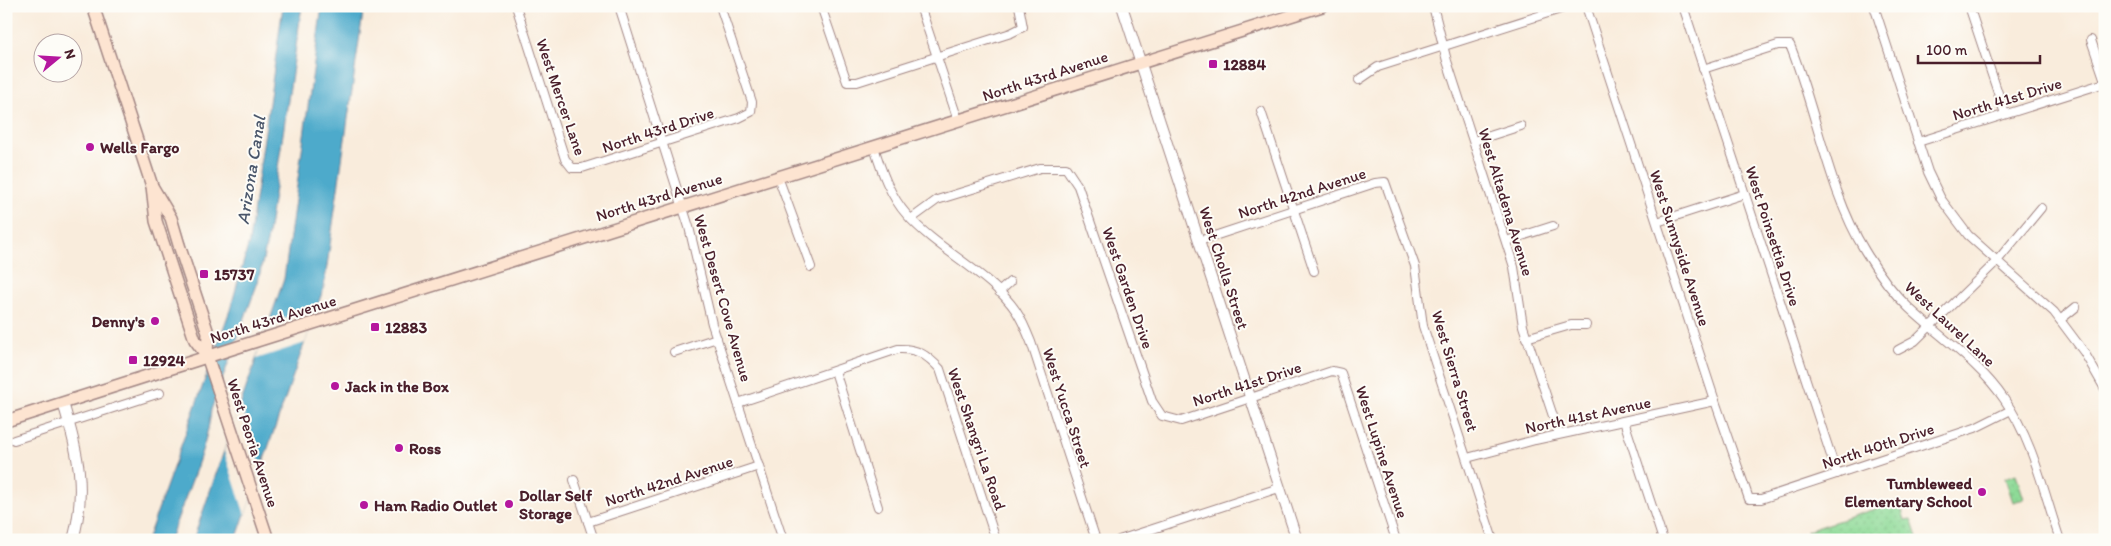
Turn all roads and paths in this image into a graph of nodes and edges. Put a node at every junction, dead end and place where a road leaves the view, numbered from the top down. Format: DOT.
graph roads {
  1 [pos="93,6"];
  2 [pos="516,6"];
  3 [pos="619,6"];
  4 [pos="720,6"];
  5 [pos="820,6"];
  6 [pos="920,6"];
  7 [pos="1019,6"];
  8 [pos="1122,6"];
  9 [pos="1322,6"];
  10 [pos="1433,6"];
  11 [pos="1570,6"];
  12 [pos="1586,6"];
  13 [pos="1683,6"];
  14 [pos="1874,6"];
  15 [pos="1970,6"];
  16 [pos="2091,40"];
  17 [pos="1443,47"];
  18 [pos="936,57"];
  19 [pos="1140,63"];
  20 [pos="1704,69"];
  21 [pos="1359,80"];
  22 [pos="2105,82"];
  23 [pos="1261,111"];
  24 [pos="2005,114"];
  25 [pos="958,120"];
  26 [pos="1521,126"];
  27 [pos="1474,141"];
  28 [pos="662,142"];
  29 [pos="1918,142"];
  30 [pos="874,146"];
  31 [pos="572,168"];
  32 [pos="778,177"];
  33 [pos="1386,182"];
  34 [pos="1744,194"];
  35 [pos="683,207"];
  36 [pos="2041,208"];
  37 [pos="1294,210"];
  38 [pos="911,219"];
  39 [pos="1657,222"];
  40 [pos="1553,226"];
  41 [pos="1199,241"];
  42 [pos="1506,241"];
  43 [pos="1997,261"];
  44 [pos="811,267"];
  45 [pos="1314,271"];
  46 [pos="1010,282"];
  47 [pos="999,292"];
  48 [pos="2076,307"];
  49 [pos="2060,320"];
  50 [pos="1586,325"];
  51 [pos="1930,326"];
  52 [pos="717,338"];
  53 [pos="1526,338"];
  54 [pos="1898,350"];
  55 [pos="674,352"];
  56 [pos="208,356"];
  57 [pos="835,371"];
  58 [pos="1341,373"];
  59 [pos="2105,389"];
  60 [pos="160,393"];
  61 [pos="1250,398"];
  62 [pos="1715,401"];
  63 [pos="63,403"];
  64 [pos="738,403"];
  65 [pos="2011,410"];
  66 [pos="1162,416"];
  67 [pos="1624,421"];
  68 [pos="6,422"];
  69 [pos="68,422"];
  70 [pos="1558,434"];
  71 [pos="14,440"];
  72 [pos="1467,458"];
  73 [pos="758,466"];
  74 [pos="1836,474"];
  75 [pos="574,480"];
  76 [pos="1280,488"];
  77 [pos="1749,498"];
  78 [pos="878,507"];
  79 [pos="588,522"];
  80 [pos="73,540"];
  81 [pos="268,540"];
  82 [pos="594,540"];
  83 [pos="783,540"];
  84 [pos="996,540"];
  85 [pos="1096,540"];
  86 [pos="1119,540"];
  87 [pos="1297,540"];
  88 [pos="1396,540"];
  89 [pos="1493,540"];
  90 [pos="1553,540"];
  91 [pos="1561,540"];
  92 [pos="1664,540"];
  93 [pos="2060,540"];
  1 -- 56 [label="main road, West Peoria Avenue"];
  2 -- 31 [label="street, West Mercer Lane"];
  3 -- 28 [label="street, West Desert Cove Avenue"];
  4 -- 28 [label="street, North 43rd Drive"];
  5 -- 18 [label="street"];
  6 -- 18 [label="street"];
  7 -- 18 [label="street"];
  8 -- 19 [label="street, West Cholla Street"];
  9 -- 19 [label="main road, North 43rd Avenue"];
  10 -- 17 [label="street, West Altadena Avenue"];
  11 -- 17 [label="street"];
  12 -- 39 [label="street, West Sunnyside Avenue"];
  13 -- 20 [label="street, West Poinsettia Drive"];
  14 -- 29 [label="street"];
  15 -- 24 [label="street"];
  16 -- 22 [label="street"];
  17 -- 21 [label="street"];
  17 -- 27 [label="street, West Altadena Avenue"];
  18 -- 25 [label="street"];
  19 -- 25 [label="main road, North 43rd Avenue"];
  19 -- 41 [label="street, West Cholla Street"];
  20 -- 34 [label="street, West Poinsettia Drive"];
  20 -- 51 [label="street, West Laurel Lane"];
  22 -- 24 [label="street, North 41st Drive"];
  23 -- 37 [label="street"];
  24 -- 29 [label="street, North 41st Drive"];
  25 -- 30 [label="main road, North 43rd Avenue"];
  26 -- 27 [label="street"];
  27 -- 42 [label="street, West Altadena Avenue"];
  28 -- 31 [label="street, North 43rd Drive"];
  28 -- 35 [label="street, West Desert Cove Avenue"];
  29 -- 43 [label="street"];
  30 -- 32 [label="main road, North 43rd Avenue"];
  30 -- 38 [label="street, West Yucca Street"];
  32 -- 35 [label="main road, North 43rd Avenue"];
  32 -- 44 [label="street"];
  33 -- 37 [label="street, North 42nd Avenue"];
  33 -- 72 [label="street, West Sierra Street"];
  34 -- 39 [label="street"];
  34 -- 74 [label="street, West Poinsettia Drive"];
  35 -- 52 [label="street, West Desert Cove Avenue"];
  35 -- 56 [label="main road, North 43rd Avenue"];
  36 -- 43 [label="street"];
  37 -- 41 [label="street, North 42nd Avenue"];
  37 -- 45 [label="street"];
  38 -- 47 [label="street, West Yucca Street"];
  38 -- 66 [label="street, West Garden Drive"];
  39 -- 62 [label="street, West Sunnyside Avenue"];
  40 -- 42 [label="street"];
  41 -- 61 [label="street, West Cholla Street"];
  42 -- 53 [label="street, West Altadena Avenue"];
  43 -- 49 [label="street"];
  43 -- 51 [label="street"];
  46 -- 47 [label="street"];
  47 -- 85 [label="street, West Yucca Street"];
  48 -- 49 [label="street"];
  49 -- 59 [label="street"];
  50 -- 53 [label="street"];
  51 -- 54 [label="street"];
  51 -- 65 [label="street, West Laurel Lane"];
  52 -- 55 [label="street"];
  52 -- 64 [label="street, West Desert Cove Avenue"];
  53 -- 70 [label="street, West Altadena Avenue"];
  56 -- 63 [label="main road, North 43rd Avenue"];
  56 -- 81 [label="main road, West Peoria Avenue"];
  57 -- 64 [label="street"];
  57 -- 78 [label="street"];
  57 -- 84 [label="street, West Shangri La Road"];
  58 -- 61 [label="street, North 41st Drive"];
  58 -- 88 [label="street, West Lupine Avenue"];
  60 -- 69 [label="street"];
  61 -- 66 [label="street, North 41st Drive"];
  61 -- 76 [label="street, West Cholla Street"];
  62 -- 67 [label="street, North 41st Avenue"];
  62 -- 77 [label="street, West Sunnyside Avenue"];
  63 -- 68 [label="main road, North 43rd Avenue"];
  63 -- 69 [label="street"];
  64 -- 73 [label="street, West Desert Cove Avenue"];
  65 -- 74 [label="street, North 40th Drive"];
  65 -- 93 [label="street, West Laurel Lane"];
  67 -- 70 [label="street, North 41st Avenue"];
  67 -- 92 [label="street"];
  69 -- 71 [label="street"];
  69 -- 80 [label="street"];
  70 -- 72 [label="street, North 41st Avenue"];
  72 -- 89 [label="street, West Sierra Street"];
  73 -- 79 [label="street, North 42nd Avenue"];
  73 -- 83 [label="street, West Desert Cove Avenue"];
  74 -- 77 [label="street, North 40th Drive"];
  75 -- 79 [label="street"];
  76 -- 86 [label="street"];
  76 -- 87 [label="street, West Cholla Street"];
  79 -- 82 [label="street"];
  90 -- 91 [label="street"];
}
